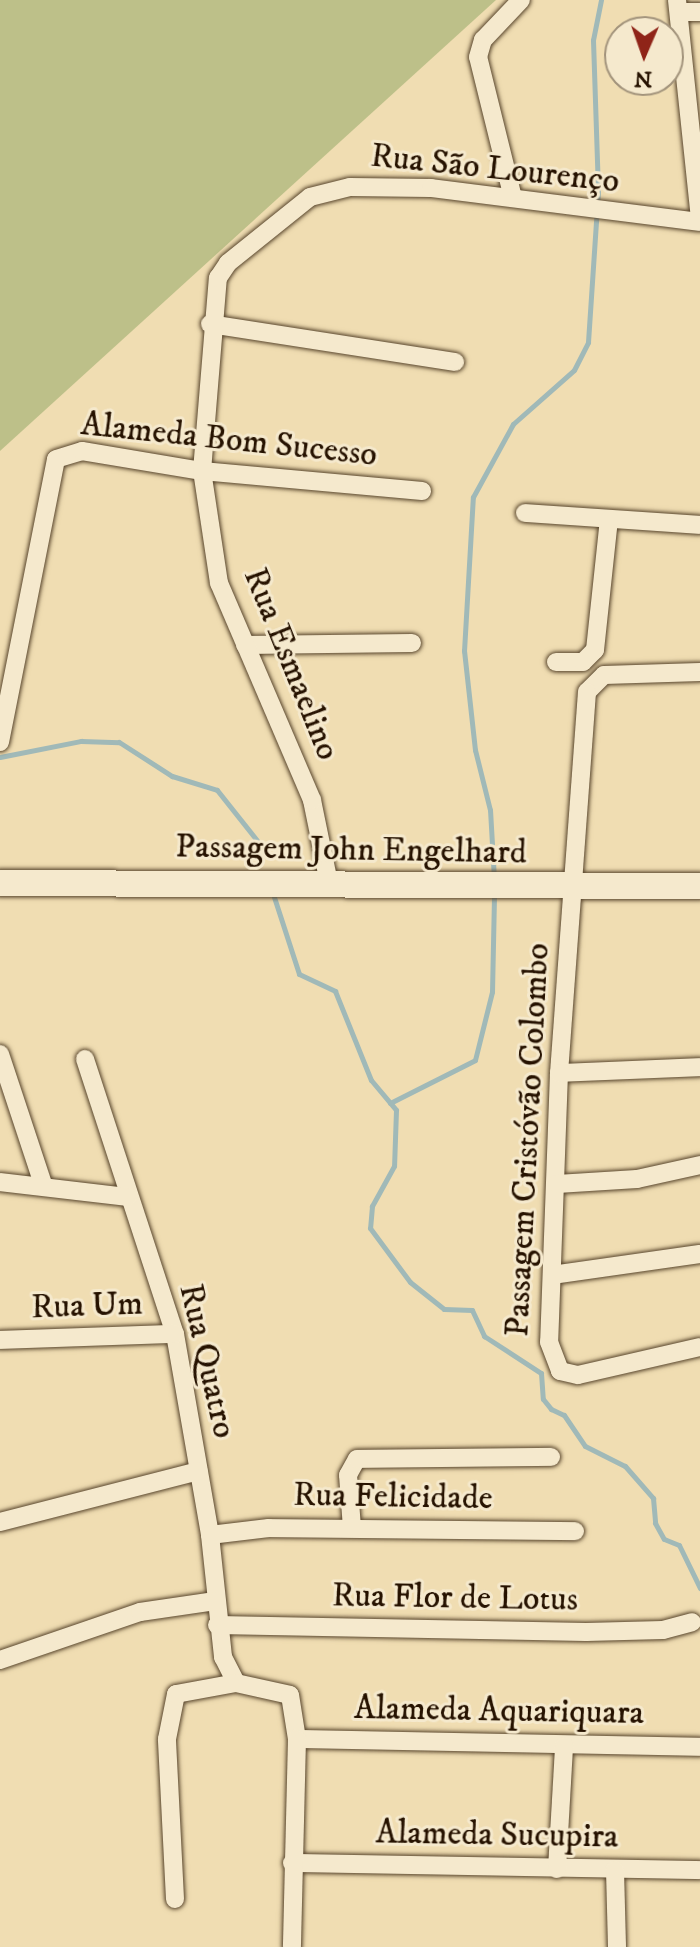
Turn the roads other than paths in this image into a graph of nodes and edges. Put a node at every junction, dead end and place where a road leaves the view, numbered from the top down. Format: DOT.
graph roads {
  1 [pos="521,0"];
  2 [pos="678,6"];
  3 [pos="700,12"];
  4 [pos="696,134"];
  5 [pos="513,198"];
  6 [pos="700,220"];
  7 [pos="210,324"];
  8 [pos="455,362"];
  9 [pos="202,471"];
  10 [pos="422,491"];
  11 [pos="525,513"];
  12 [pos="609,520"];
  13 [pos="700,525"];
  14 [pos="412,643"];
  15 [pos="245,645"];
  16 [pos="556,662"];
  17 [pos="700,672"];
  18 [pos="0,742"];
  19 [pos="0,883"];
  20 [pos="329,883"];
  21 [pos="700,886"];
  22 [pos="572,890"];
  23 [pos="0,1054"];
  24 [pos="85,1059"];
  25 [pos="700,1067"];
  26 [pos="559,1073"];
  27 [pos="700,1165"];
  28 [pos="0,1182"];
  29 [pos="43,1184"];
  30 [pos="557,1184"];
  31 [pos="128,1197"];
  32 [pos="700,1254"];
  33 [pos="552,1275"];
  34 [pos="175,1334"];
  35 [pos="0,1340"];
  36 [pos="700,1347"];
  37 [pos="551,1457"];
  38 [pos="199,1471"];
  39 [pos="0,1522"];
  40 [pos="352,1528"];
  41 [pos="575,1531"];
  42 [pos="210,1535"];
  43 [pos="215,1601"];
  44 [pos="692,1622"];
  45 [pos="217,1625"];
  46 [pos="0,1660"];
  47 [pos="236,1683"];
  48 [pos="297,1739"];
  49 [pos="564,1746"];
  50 [pos="700,1747"];
  51 [pos="292,1863"];
  52 [pos="557,1869"];
  53 [pos="615,1870"];
  54 [pos="700,1870"];
  55 [pos="175,1899"];
  56 [pos="292,1947"];
  57 [pos="617,1947"];
  1 -- 5 [label="street"];
  2 -- 3 [label="street"];
  2 -- 4 [label="street"];
  4 -- 6 [label="street"];
  5 -- 6 [label="street, Rua São Lourenço"];
  5 -- 7 [label="street, Rua São Lourenço"];
  7 -- 8 [label="street"];
  7 -- 9 [label="street, Rua Esmaelino"];
  9 -- 10 [label="street, Alameda Bom Sucesso"];
  9 -- 15 [label="street, Rua Esmaelino"];
  9 -- 18 [label="street, Alameda Bom Sucesso"];
  11 -- 12 [label="street"];
  12 -- 13 [label="street"];
  12 -- 16 [label="street"];
  14 -- 15 [label="street"];
  15 -- 20 [label="street, Rua Esmaelino"];
  17 -- 22 [label="street, Passagem Cristóvão Colombo"];
  19 -- 20 [label="main road, Passagem John Engelhard"];
  20 -- 22 [label="main road, Passagem John Engelhard"];
  21 -- 22 [label="main road, Passagem John Engelhard"];
  22 -- 26 [label="street, Passagem Cristóvão Colombo"];
  23 -- 29 [label="street"];
  24 -- 31 [label="street, Rua Quatro"];
  25 -- 26 [label="street"];
  26 -- 30 [label="street, Passagem Cristóvão Colombo"];
  27 -- 30 [label="street"];
  28 -- 29 [label="street"];
  29 -- 31 [label="street"];
  30 -- 33 [label="street, Passagem Cristóvão Colombo"];
  31 -- 34 [label="street, Rua Quatro"];
  32 -- 33 [label="street"];
  33 -- 36 [label="street, Passagem Cristóvão Colombo"];
  34 -- 35 [label="street, Rua Um"];
  34 -- 38 [label="street, Rua Quatro"];
  37 -- 40 [label="street"];
  38 -- 39 [label="street"];
  38 -- 42 [label="street, Rua Quatro"];
  40 -- 41 [label="street, Rua Felicidade"];
  40 -- 42 [label="street, Rua Felicidade"];
  42 -- 43 [label="street, Rua Quatro"];
  43 -- 45 [label="street, Rua Quatro"];
  43 -- 46 [label="street"];
  44 -- 45 [label="street, Rua Flor de Lotus"];
  45 -- 47 [label="street, Rua Quatro"];
  47 -- 48 [label="street"];
  47 -- 55 [label="street"];
  48 -- 49 [label="street, Alameda Aquariquara"];
  48 -- 51 [label="street"];
  49 -- 50 [label="street, Alameda Aquariquara"];
  49 -- 52 [label="street"];
  51 -- 52 [label="street, Alameda Sucupira"];
  51 -- 56 [label="street"];
  52 -- 53 [label="street, Alameda Sucupira"];
  53 -- 54 [label="street, Alameda Sucupira"];
  53 -- 57 [label="street"];
}
